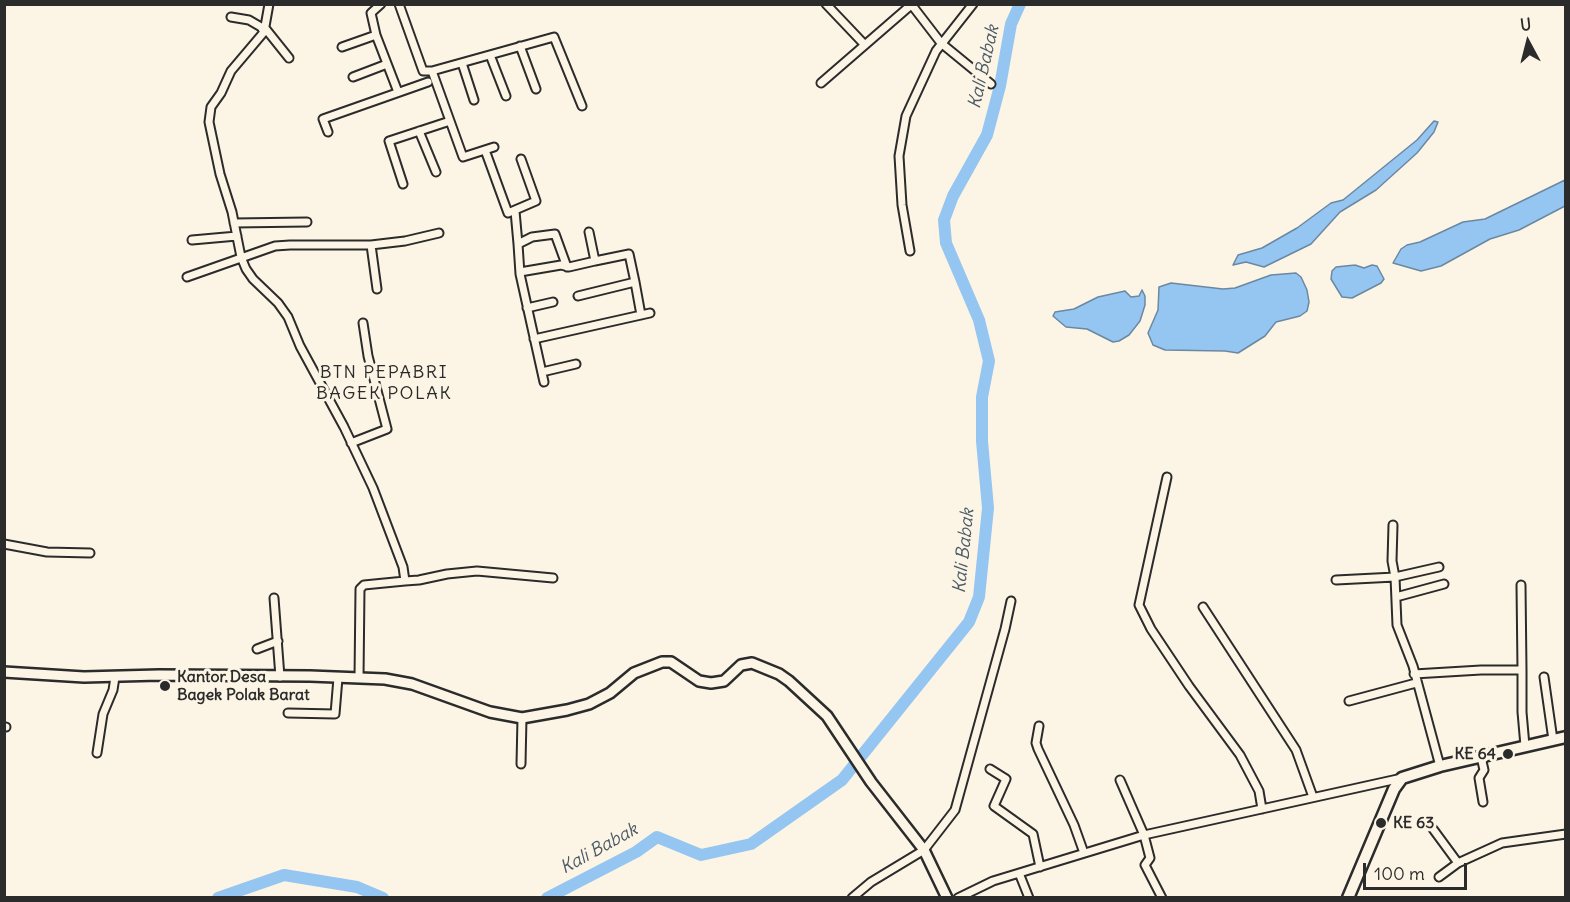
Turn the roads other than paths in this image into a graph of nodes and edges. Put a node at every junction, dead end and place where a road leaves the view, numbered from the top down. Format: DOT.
graph roads {
  1 [pos="268,4"];
  2 [pos="381,4"];
  3 [pos="399,4"];
  4 [pos="826,4"];
  5 [pos="973,4"];
  6 [pos="911,5"];
  7 [pos="231,17"];
  8 [pos="265,30"];
  9 [pos="376,34"];
  10 [pos="941,43"];
  11 [pos="864,44"];
  12 [pos="520,46"];
  13 [pos="342,47"];
  14 [pos="490,55"];
  15 [pos="290,58"];
  16 [pos="462,63"];
  17 [pos="387,64"];
  18 [pos="432,71"];
  19 [pos="353,77"];
  20 [pos="428,82"];
  21 [pos="820,83"];
  22 [pos="991,84"];
  23 [pos="536,89"];
  24 [pos="398,92"];
  25 [pos="506,96"];
  26 [pos="474,100"];
  27 [pos="582,106"];
  28 [pos="450,121"];
  29 [pos="419,131"];
  30 [pos="328,132"];
  31 [pos="494,147"];
  32 [pos="485,150"];
  33 [pos="521,159"];
  34 [pos="436,172"];
  35 [pos="403,184"];
  36 [pos="514,211"];
  37 [pos="307,222"];
  38 [pos="234,223"];
  39 [pos="589,232"];
  40 [pos="439,233"];
  41 [pos="237,236"];
  42 [pos="192,240"];
  43 [pos="518,244"];
  44 [pos="370,245"];
  45 [pos="910,251"];
  46 [pos="241,257"];
  47 [pos="595,261"];
  48 [pos="567,267"];
  49 [pos="520,272"];
  50 [pos="187,277"];
  51 [pos="635,282"];
  52 [pos="377,289"];
  53 [pos="578,296"];
  54 [pos="554,302"];
  55 [pos="527,308"];
  56 [pos="650,313"];
  57 [pos="641,315"];
  58 [pos="363,323"];
  59 [pos="534,339"];
  60 [pos="576,364"];
  61 [pos="542,372"];
  62 [pos="544,382"];
  63 [pos="351,442"];
  64 [pos="1167,477"];
  65 [pos="1393,525"];
  66 [pos="4,544"];
  67 [pos="90,553"];
  68 [pos="1439,567"];
  69 [pos="1395,577"];
  70 [pos="553,578"];
  71 [pos="1336,580"];
  72 [pos="405,581"];
  73 [pos="1444,584"];
  74 [pos="1521,585"];
  75 [pos="1396,597"];
  76 [pos="274,598"];
  77 [pos="1011,601"];
  78 [pos="1203,607"];
  79 [pos="278,641"];
  80 [pos="257,650"];
  81 [pos="1522,670"];
  82 [pos="4,672"];
  83 [pos="1414,674"];
  84 [pos="115,677"];
  85 [pos="280,677"];
  86 [pos="1544,677"];
  87 [pos="338,678"];
  88 [pos="359,678"];
  89 [pos="1416,683"];
  90 [pos="1349,701"];
  91 [pos="288,713"];
  92 [pos="522,718"];
  93 [pos="1039,726"];
  94 [pos="1566,737"];
  95 [pos="1553,740"];
  96 [pos="1525,746"];
  97 [pos="97,753"];
  98 [pos="1481,757"];
  99 [pos="521,764"];
  100 [pos="1440,766"];
  101 [pos="990,769"];
  102 [pos="1402,778"];
  103 [pos="1120,780"];
  104 [pos="1313,797"];
  105 [pos="1483,802"];
  106 [pos="1262,809"];
  107 [pos="1433,829"];
  108 [pos="1566,834"];
  109 [pos="1144,835"];
  110 [pos="924,850"];
  111 [pos="1084,853"];
  112 [pos="1458,863"];
  113 [pos="1040,867"];
  114 [pos="1019,873"];
  115 [pos="1439,876"];
  116 [pos="852,897"];
  117 [pos="947,897"];
  118 [pos="958,897"];
  119 [pos="1029,897"];
  120 [pos="1162,897"];
  121 [pos="1348,897"];
  1 -- 8 [label="street"];
  2 -- 9 [label="street"];
  3 -- 18 [label="street"];
  4 -- 11 [label="street"];
  5 -- 10 [label="street"];
  6 -- 10 [label="street"];
  6 -- 11 [label="street"];
  7 -- 8 [label="street"];
  8 -- 15 [label="street"];
  8 -- 38 [label="street"];
  9 -- 13 [label="street"];
  9 -- 17 [label="street"];
  10 -- 22 [label="street"];
  10 -- 45 [label="street"];
  11 -- 21 [label="street"];
  12 -- 14 [label="street"];
  12 -- 23 [label="street"];
  12 -- 27 [label="street"];
  14 -- 16 [label="street"];
  14 -- 25 [label="street"];
  16 -- 18 [label="street"];
  16 -- 26 [label="street"];
  17 -- 19 [label="street"];
  17 -- 24 [label="street"];
  18 -- 28 [label="street"];
  20 -- 24 [label="street"];
  24 -- 30 [label="street"];
  28 -- 29 [label="street"];
  28 -- 32 [label="street"];
  29 -- 34 [label="street"];
  29 -- 35 [label="street"];
  31 -- 32 [label="street"];
  32 -- 36 [label="street"];
  33 -- 36 [label="street"];
  36 -- 43 [label="street"];
  37 -- 38 [label="street"];
  38 -- 41 [label="street"];
  39 -- 47 [label="street"];
  40 -- 44 [label="street"];
  41 -- 42 [label="street"];
  41 -- 46 [label="street"];
  43 -- 48 [label="street"];
  43 -- 49 [label="street"];
  44 -- 46 [label="street"];
  44 -- 52 [label="street"];
  46 -- 50 [label="street"];
  46 -- 63 [label="street"];
  47 -- 48 [label="street"];
  47 -- 51 [label="street"];
  48 -- 49 [label="street"];
  49 -- 55 [label="street"];
  51 -- 53 [label="street"];
  51 -- 57 [label="street"];
  54 -- 55 [label="street"];
  55 -- 59 [label="street"];
  56 -- 57 [label="street"];
  57 -- 59 [label="street"];
  58 -- 63 [label="street"];
  59 -- 61 [label="street"];
  60 -- 61 [label="street"];
  61 -- 62 [label="street"];
  63 -- 72 [label="street"];
  64 -- 106 [label="street"];
  65 -- 69 [label="street"];
  66 -- 67 [label="street"];
  68 -- 69 [label="street"];
  69 -- 71 [label="street"];
  69 -- 75 [label="street"];
  70 -- 72 [label="street"];
  72 -- 88 [label="street"];
  73 -- 75 [label="street"];
  74 -- 81 [label="street"];
  75 -- 83 [label="street"];
  76 -- 79 [label="street"];
  77 -- 110 [label="street"];
  78 -- 104 [label="street"];
  79 -- 80 [label="street"];
  79 -- 85 [label="street"];
  81 -- 83 [label="street"];
  81 -- 96 [label="street"];
  82 -- 84 [label="street"];
  83 -- 89 [label="street"];
  84 -- 85 [label="street"];
  84 -- 97 [label="street"];
  85 -- 87 [label="street"];
  86 -- 95 [label="street"];
  87 -- 88 [label="street"];
  87 -- 91 [label="street"];
  88 -- 92 [label="street"];
  89 -- 90 [label="street"];
  89 -- 100 [label="street"];
  92 -- 99 [label="street"];
  92 -- 110 [label="street"];
  93 -- 111 [label="street"];
  94 -- 95 [label="main road"];
  95 -- 96 [label="main road"];
  96 -- 98 [label="main road"];
  98 -- 100 [label="main road"];
  98 -- 105 [label="street"];
  100 -- 102 [label="main road"];
  101 -- 113 [label="street"];
  102 -- 104 [label="street"];
  102 -- 121 [label="main road"];
  103 -- 109 [label="street"];
  104 -- 106 [label="street"];
  106 -- 109 [label="street"];
  107 -- 112 [label="street"];
  108 -- 112 [label="street"];
  109 -- 111 [label="street"];
  109 -- 120 [label="street"];
  110 -- 116 [label="street"];
  110 -- 117 [label="street"];
  111 -- 113 [label="street"];
  112 -- 115 [label="street"];
  113 -- 114 [label="street"];
  114 -- 118 [label="street"];
  114 -- 119 [label="street"];
}
